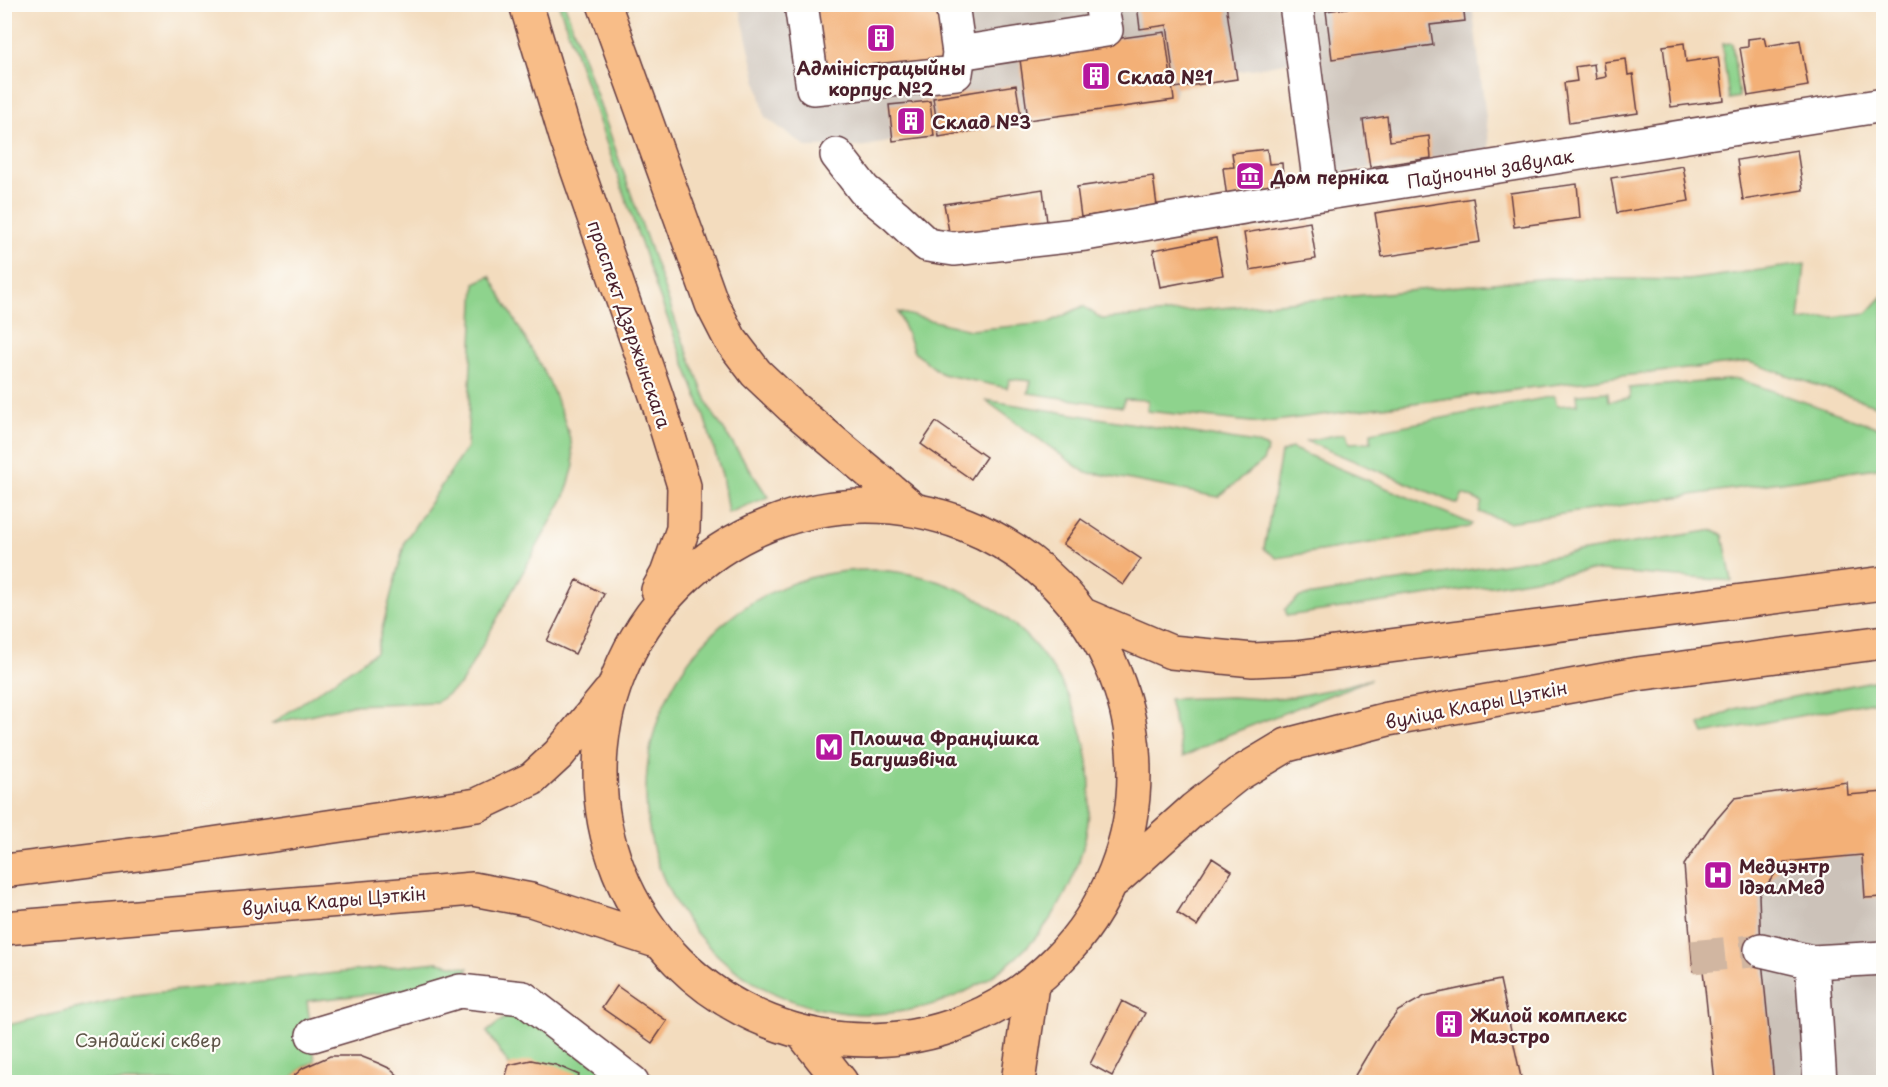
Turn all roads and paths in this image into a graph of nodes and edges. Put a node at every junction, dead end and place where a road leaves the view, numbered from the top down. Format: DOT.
graph roads {
  1 [pos="526,4"];
  2 [pos="604,4"];
  3 [pos="801,4"];
  4 [pos="952,4"];
  5 [pos="1101,4"];
  6 [pos="1296,4"];
  7 [pos="959,53"];
  8 [pos="1884,105"];
  9 [pos="837,155"];
  10 [pos="1321,194"];
  11 [pos="912,508"];
  12 [pos="1884,583"];
  13 [pos="1086,616"];
  14 [pos="632,639"];
  15 [pos="1884,642"];
  16 [pos="610,692"];
  17 [pos="4,871"];
  18 [pos="1116,879"];
  19 [pos="4,928"];
  20 [pos="656,941"];
  21 [pos="1761,950"];
  22 [pos="1884,958"];
  23 [pos="1812,962"];
  24 [pos="1032,985"];
  25 [pos="313,1035"];
  26 [pos="803,1035"];
  27 [pos="632,1083"];
  28 [pos="842,1083"];
  29 [pos="1018,1083"];
  30 [pos="1820,1083"];
  1 -- 14 [label="main road, праспект Дзяржынскага"];
  2 -- 11 [label="main road"];
  3 -- 7 [label="street"];
  4 -- 7 [label="street"];
  5 -- 7 [label="street"];
  6 -- 10 [label="street"];
  8 -- 10 [label="street, Паўночны завулак"];
  9 -- 10 [label="street, Паўночны завулак"];
  11 -- 13 [label="main road"];
  11 -- 14 [label="main road"];
  12 -- 13 [label="main road"];
  13 -- 18 [label="main road"];
  14 -- 16 [label="main road"];
  15 -- 18 [label="main road, вуліца Клары Цэткін"];
  16 -- 17 [label="main road"];
  16 -- 20 [label="main road"];
  18 -- 24 [label="main road"];
  19 -- 20 [label="main road, вуліца Клары Цэткін"];
  20 -- 26 [label="main road"];
  21 -- 23 [label="street"];
  22 -- 23 [label="street"];
  23 -- 30 [label="street"];
  24 -- 26 [label="main road"];
  24 -- 29 [label="main road"];
  25 -- 27 [label="street"];
  26 -- 28 [label="main road"];
}
